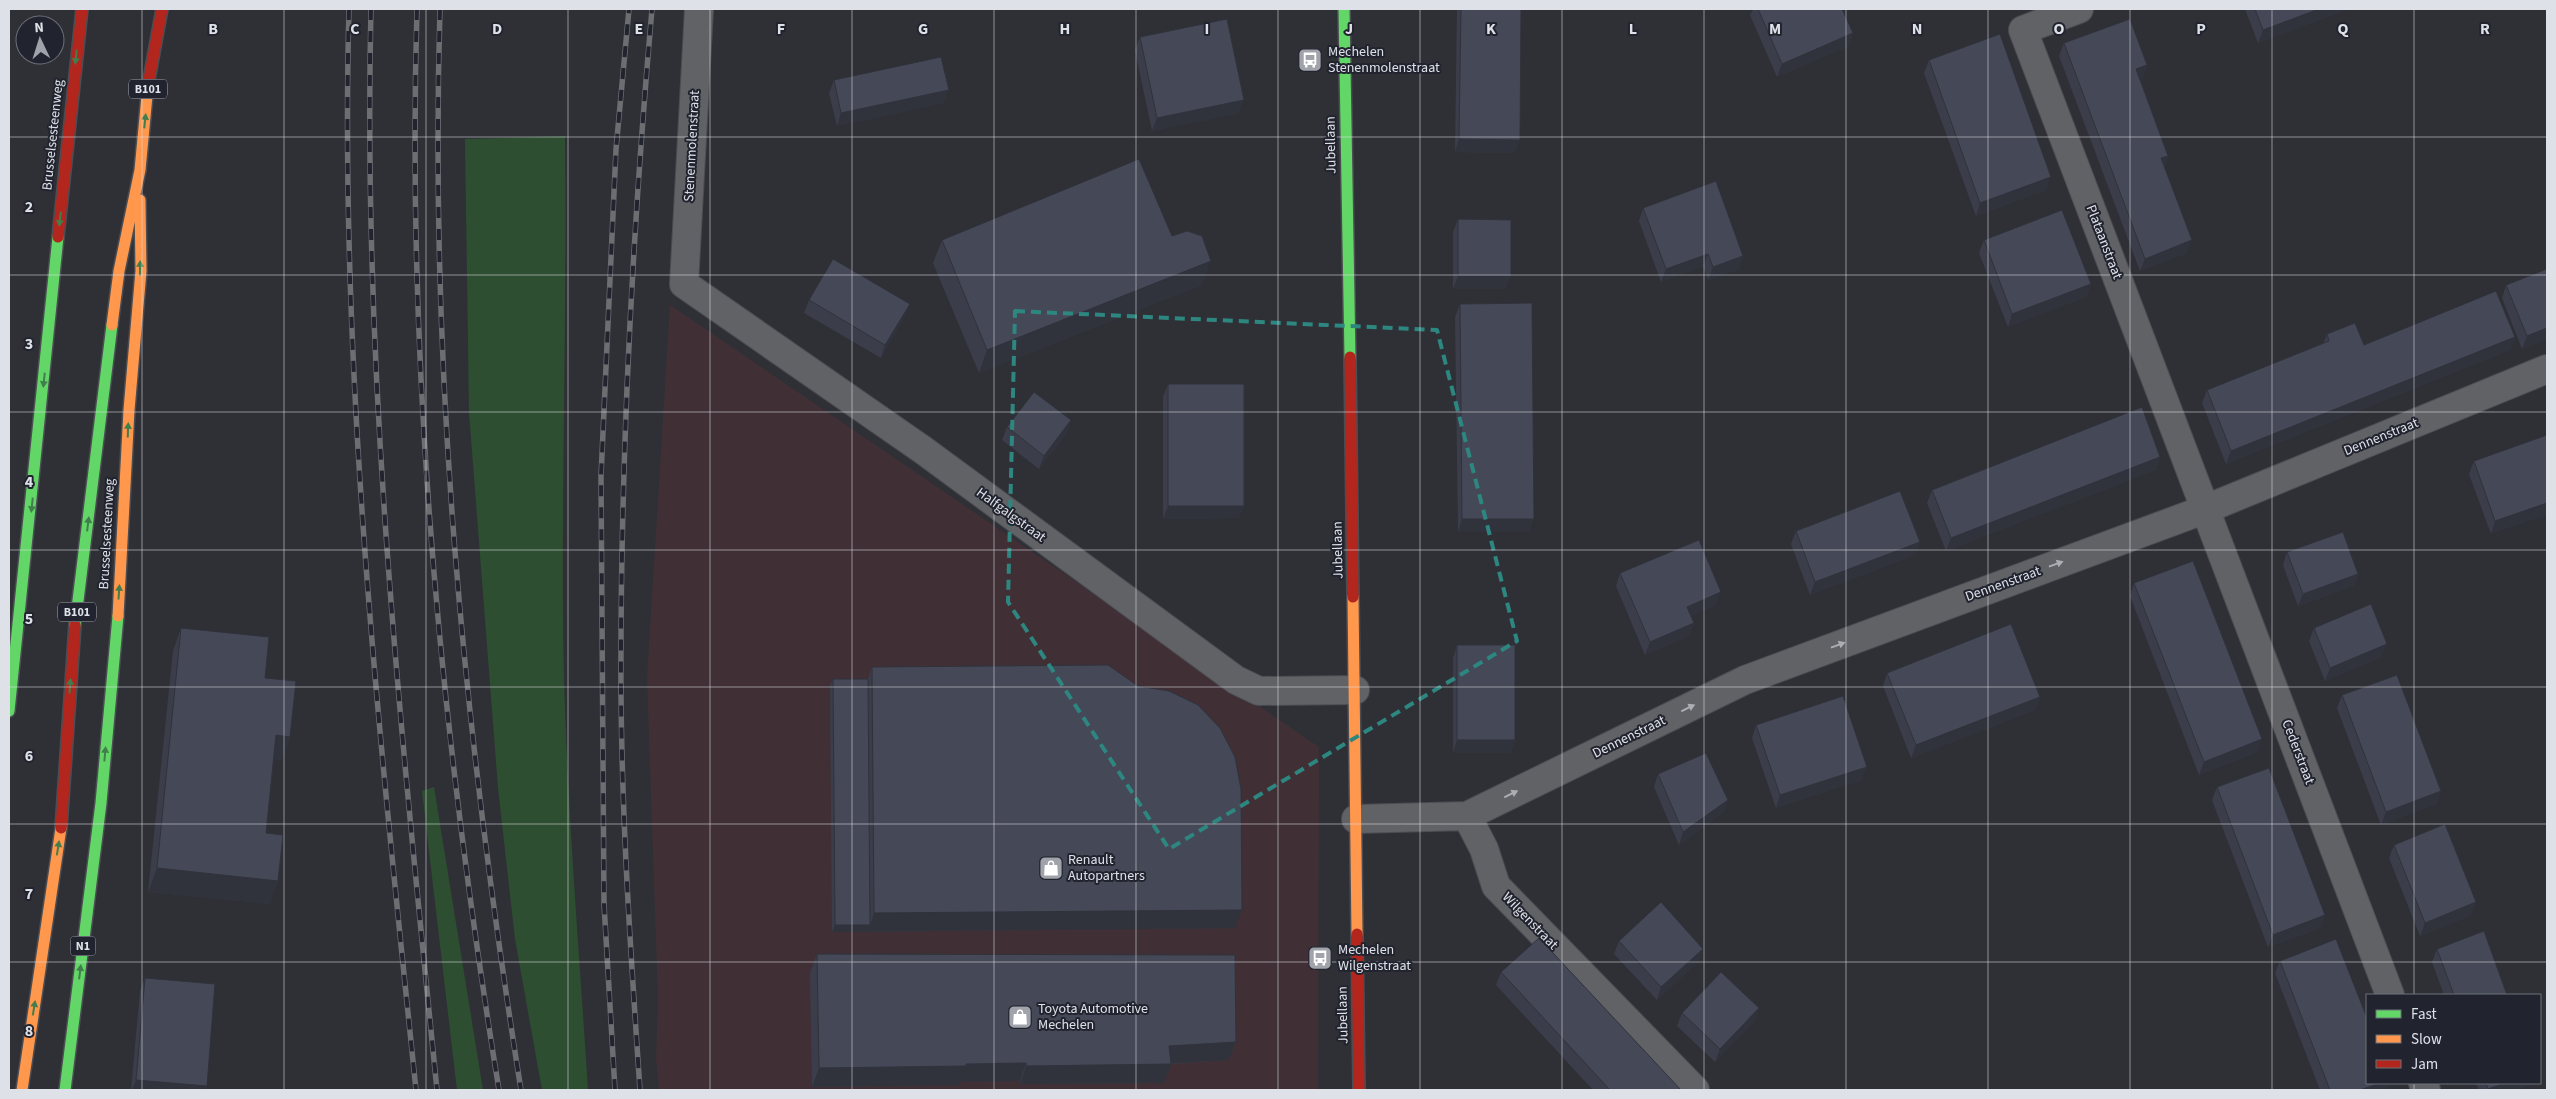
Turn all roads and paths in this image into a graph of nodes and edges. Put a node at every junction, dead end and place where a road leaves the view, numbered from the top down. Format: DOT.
graph roads {
  1 [pos="82,9"];
  2 [pos="162,9"];
  3 [pos="700,9"];
  4 [pos="1344,9"];
  5 [pos="2078,9"];
  6 [pos="140,170"];
  7 [pos="684,284"];
  8 [pos="2547,369"];
  9 [pos="2206,509"];
  10 [pos="1355,690"];
  11 [pos="9,711"];
  12 [pos="101,803"];
  13 [pos="1467,816"];
  14 [pos="1356,819"];
  15 [pos="2390,994"];
  16 [pos="22,1090"];
  17 [pos="65,1090"];
  18 [pos="1359,1090"];
  19 [pos="1695,1090"];
  1 -- 11 [label="main road, Brusselsesteenweg, one-way"];
  6 -- 2 [label="main road, Brusselsesteenweg / B101, one-way"];
  3 -- 7 [label="street, Stenenmolenstraat"];
  4 -- 10 [label="main road, Jubellaan"];
  5 -- 9 [label="street, Plataanstraat"];
  12 -- 6 [label="main road, Brusselsesteenweg / B101, one-way"];
  16 -- 6 [label="main road, B101, one-way"];
  7 -- 10 [label="street, Halfgalgstraat"];
  8 -- 9 [label="street, Dennenstraat"];
  13 -- 9 [label="street, Dennenstraat, one-way"];
  9 -- 15 [label="street, Cederstraat"];
  10 -- 14 [label="main road, Jubellaan"];
  17 -- 12 [label="main road, Brusselsesteenweg / N1, one-way"];
  13 -- 14 [label="street"];
  13 -- 19 [label="street, Wilgenstraat"];
  14 -- 18 [label="main road, Jubellaan"];
}
